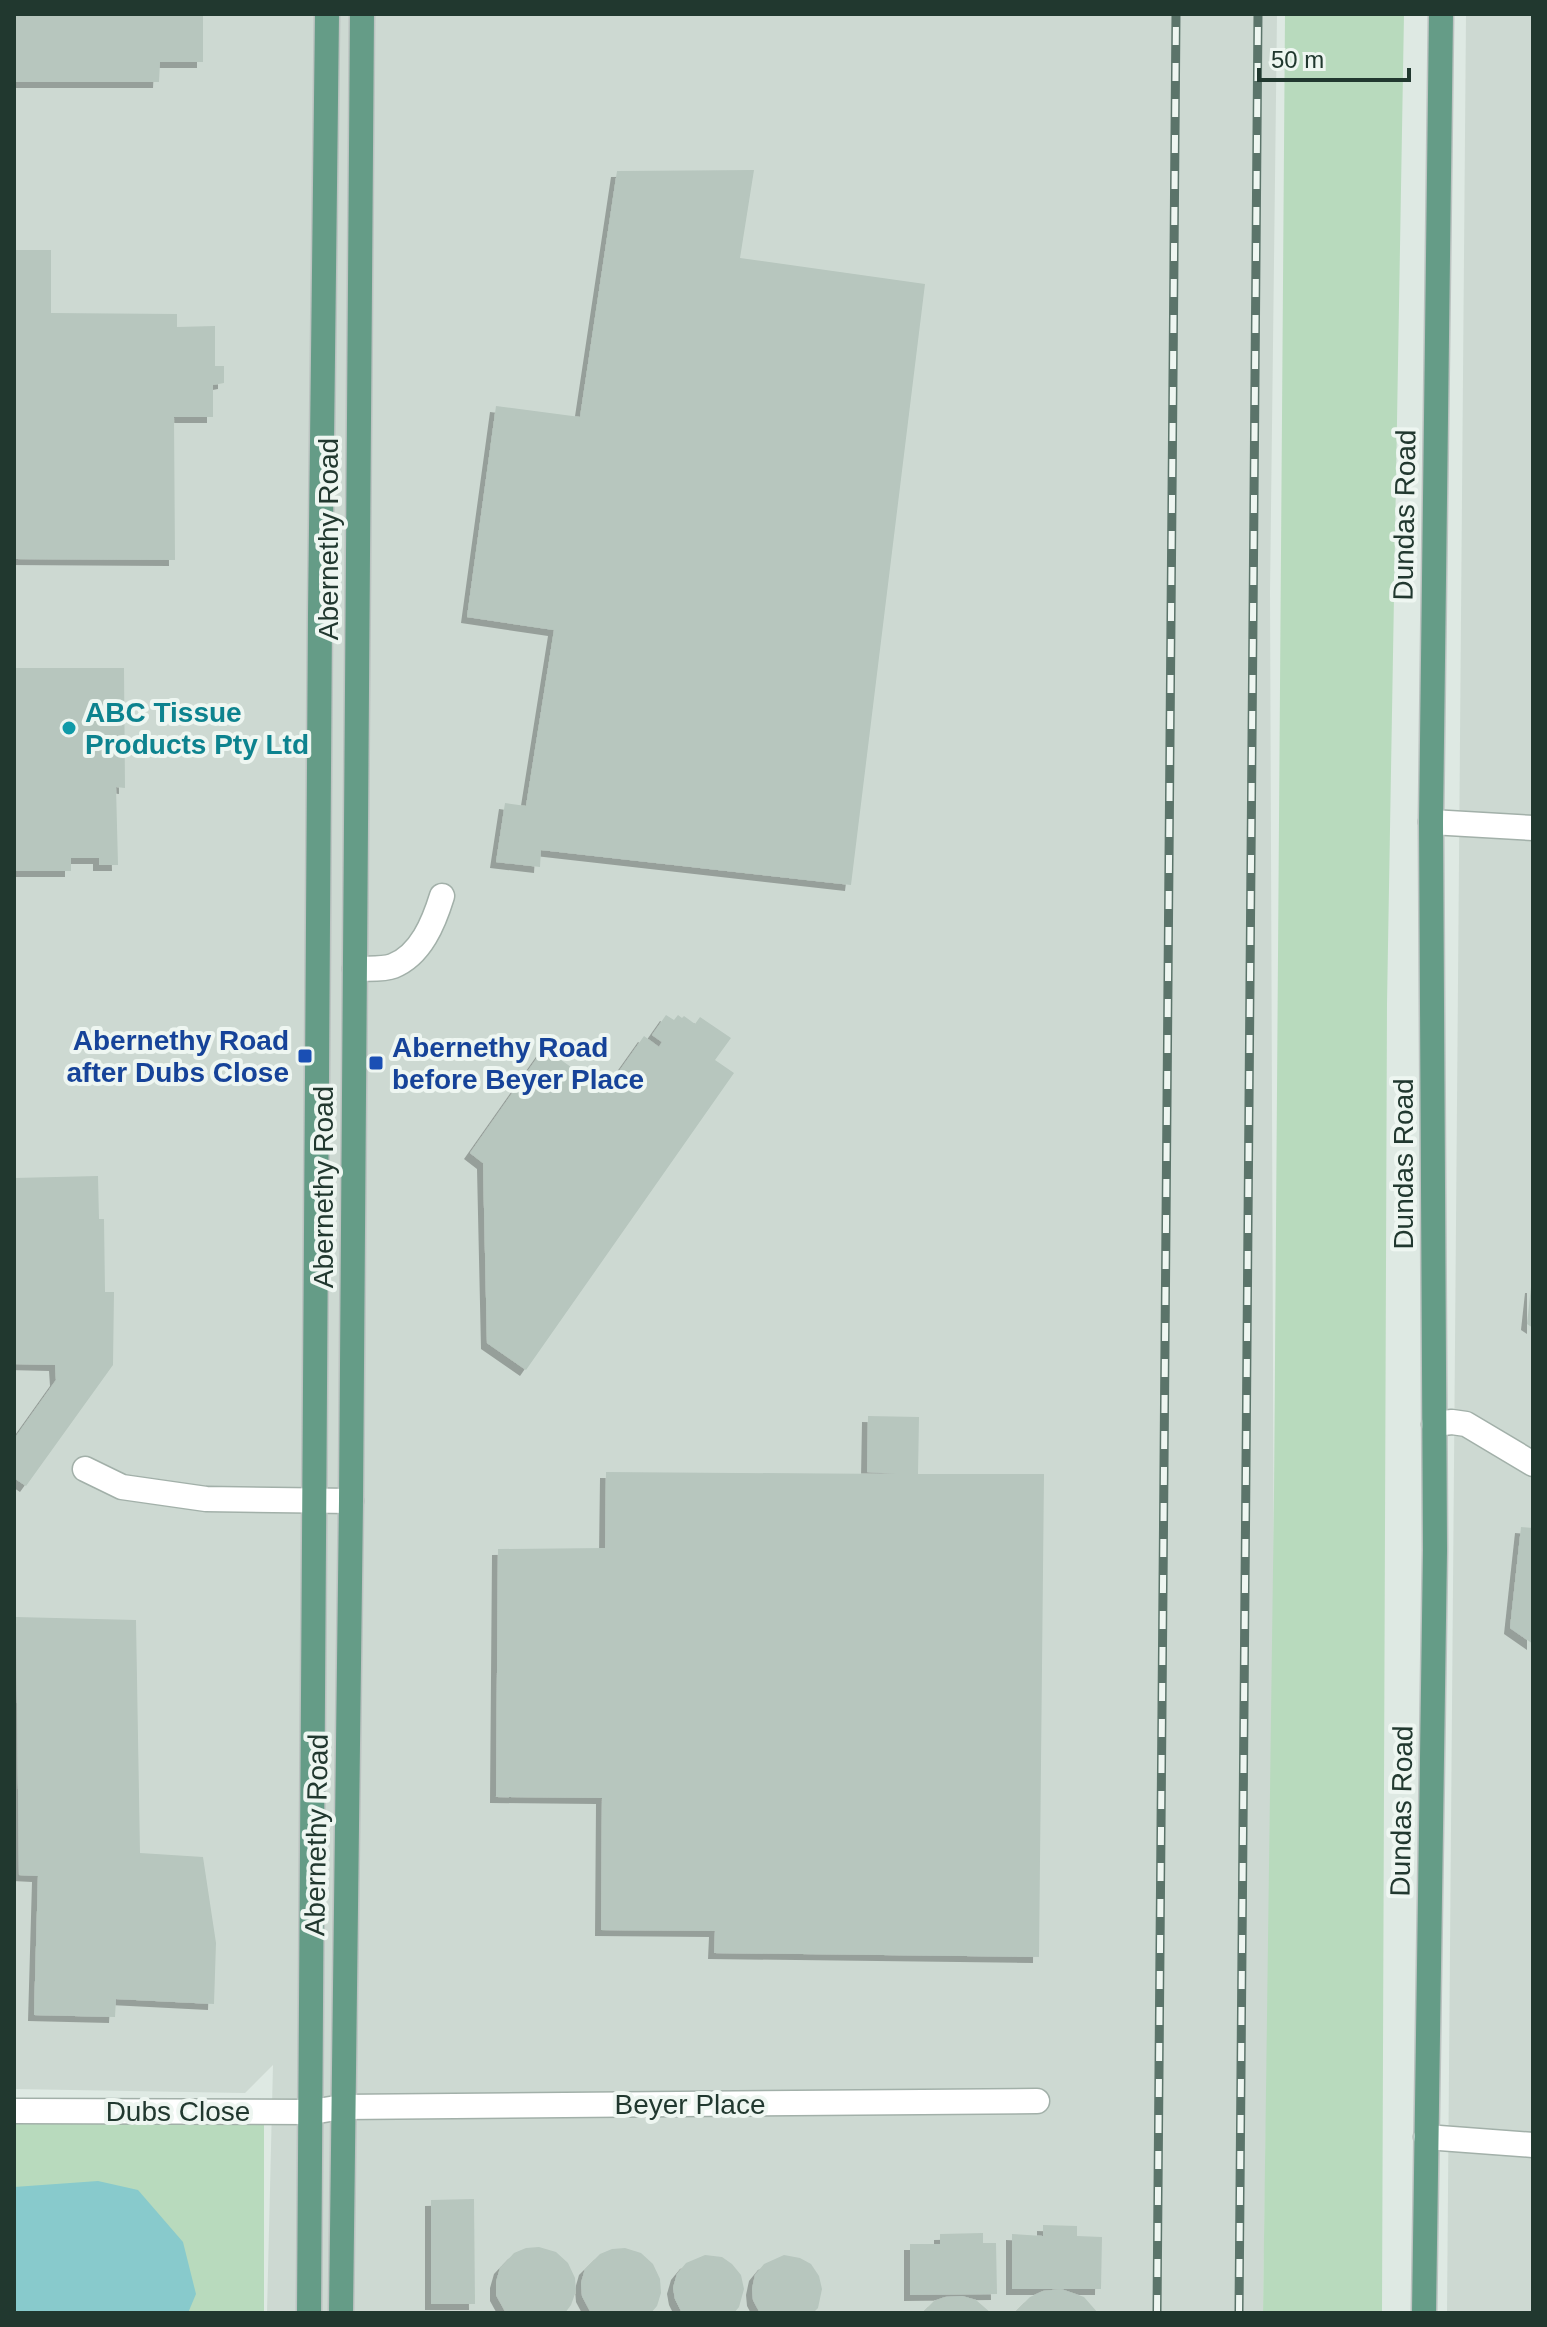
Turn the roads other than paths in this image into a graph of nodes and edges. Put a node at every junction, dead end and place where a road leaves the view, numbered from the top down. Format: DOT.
graph roads {
  1 [pos="327,14"];
  2 [pos="362,14"];
  3 [pos="1441,14"];
  4 [pos="326,161"];
  5 [pos="361,162"];
  6 [pos="1431,822"];
  7 [pos="1533,828"];
  8 [pos="442,896"];
  9 [pos="319,903"];
  10 [pos="355,905"];
  11 [pos="355,969"];
  12 [pos="1434,1424"];
  13 [pos="1533,1464"];
  14 [pos="85,1469"];
  15 [pos="316,1501"];
  16 [pos="351,1501"];
  17 [pos="1037,2101"];
  18 [pos="342,2107"];
  19 [pos="14,2111"];
  20 [pos="312,2112"];
  21 [pos="1426,2137"];
  22 [pos="1533,2145"];
  23 [pos="309,2313"];
  24 [pos="341,2313"];
  25 [pos="1424,2313"];
  1 -- 4 [label="main road, Abernethy Road"];
  2 -- 5 [label="main road, Abernethy Road"];
  3 -- 6 [label="main road, Dundas Road"];
  4 -- 5 [label="main road"];
  4 -- 9 [label="main road, Abernethy Road"];
  5 -- 10 [label="main road, Abernethy Road"];
  6 -- 7 [label="street"];
  6 -- 12 [label="main road, Dundas Road"];
  8 -- 11 [label="street"];
  9 -- 10 [label="main road"];
  9 -- 15 [label="main road, Abernethy Road"];
  10 -- 11 [label="main road, Abernethy Road"];
  11 -- 16 [label="main road, Abernethy Road"];
  12 -- 13 [label="street"];
  12 -- 21 [label="main road, Dundas Road"];
  14 -- 15 [label="street"];
  15 -- 16 [label="street"];
  15 -- 20 [label="main road, Abernethy Road"];
  16 -- 18 [label="main road, Abernethy Road"];
  17 -- 18 [label="street, Beyer Place"];
  18 -- 20 [label="street, Dubs Close"];
  18 -- 24 [label="main road, Abernethy Road"];
  19 -- 20 [label="street, Dubs Close"];
  20 -- 23 [label="main road, Abernethy Road"];
  21 -- 22 [label="street"];
  21 -- 25 [label="main road, Dundas Road"];
}
